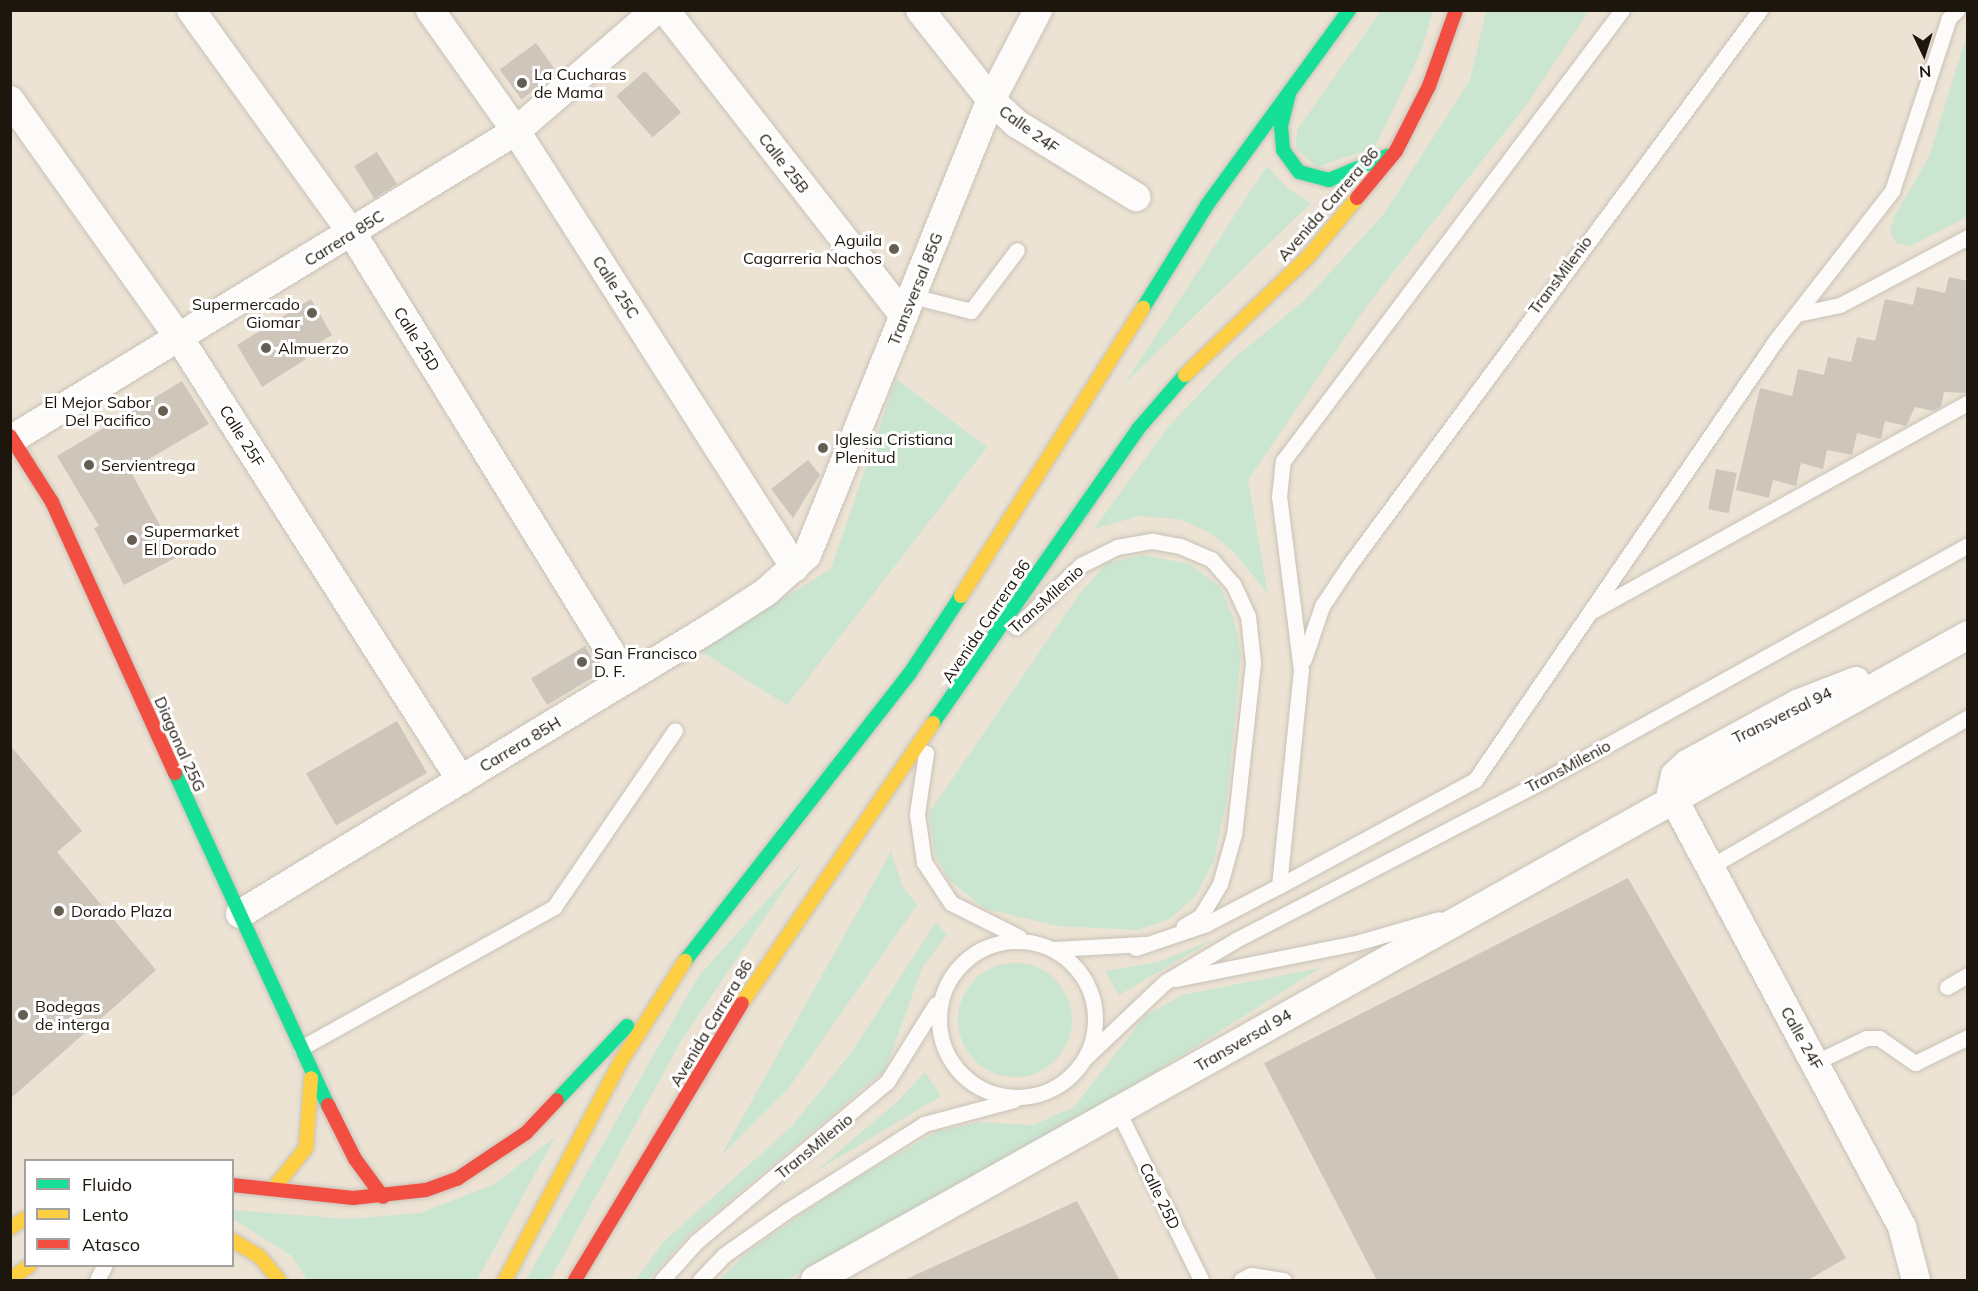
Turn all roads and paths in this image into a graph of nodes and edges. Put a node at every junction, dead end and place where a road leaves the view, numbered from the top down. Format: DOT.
graph roads {
  1 [pos="191,10"];
  2 [pos="430,10"];
  3 [pos="656,10"];
  4 [pos="665,10"];
  5 [pos="920,10"];
  6 [pos="1038,10"];
  7 [pos="1349,10"];
  8 [pos="1456,10"];
  9 [pos="1622,10"];
  10 [pos="1760,10"];
  11 [pos="1957,10"];
  12 [pos="1292,84"];
  13 [pos="10,100"];
  14 [pos="991,100"];
  15 [pos="516,131"];
  16 [pos="1396,151"];
  17 [pos="1136,197"];
  18 [pos="352,233"];
  19 [pos="1968,237"];
  20 [pos="1017,250"];
  21 [pos="908,306"];
  22 [pos="1797,314"];
  23 [pos="180,339"];
  24 [pos="1968,403"];
  25 [pos="11,437"];
  26 [pos="1968,545"];
  27 [pos="795,567"];
  28 [pos="1589,613"];
  29 [pos="1961,639"];
  30 [pos="976,664"];
  31 [pos="1301,670"];
  32 [pos="627,679"];
  33 [pos="1968,717"];
  34 [pos="934,726"];
  35 [pos="675,730"];
  36 [pos="461,780"];
  37 [pos="1672,802"];
  38 [pos="1707,868"];
  39 [pos="1279,886"];
  40 [pos="1480,908"];
  41 [pos="240,914"];
  42 [pos="1030,941"];
  43 [pos="1136,948"];
  44 [pos="1054,950"];
  45 [pos="1968,975"];
  46 [pos="671,979"];
  47 [pos="1164,982"];
  48 [pos="1947,987"];
  49 [pos="942,991"];
  50 [pos="1968,1037"];
  51 [pos="301,1048"];
  52 [pos="1086,1057"];
  53 [pos="1816,1062"];
  54 [pos="311,1070"];
  55 [pos="1026,1097"];
  56 [pos="1118,1111"];
  57 [pos="234,1185"];
  58 [pos="273,1189"];
  59 [pos="383,1197"];
  60 [pos="24,1219"];
  61 [pos="612,1225"];
  62 [pos="10,1228"];
  63 [pos="234,1241"];
  64 [pos="28,1267"];
  65 [pos="104,1267"];
  66 [pos="10,1279"];
  67 [pos="97,1281"];
  68 [pos="279,1281"];
  69 [pos="505,1281"];
  70 [pos="574,1281"];
  71 [pos="594,1281"];
  72 [pos="662,1281"];
  73 [pos="700,1281"];
  74 [pos="815,1281"];
  75 [pos="1201,1281"];
  76 [pos="1241,1281"];
  77 [pos="1284,1281"];
  78 [pos="1916,1281"];
  1 -- 18 [label="street, Calle 25D"];
  2 -- 15 [label="street, Calle 25C"];
  3 -- 15 [label="street, Carrera 85C"];
  4 -- 21 [label="street, Calle 25B"];
  5 -- 14 [label="street, Calle 24F"];
  6 -- 14 [label="street, Transversal 85G"];
  7 -- 12 [label="main road, Avenida Carrera 86"];
  8 -- 16 [label="main road, Avenida Carrera 86"];
  9 -- 31 [label="lane, TransMilenio"];
  10 -- 31 [label="lane, TransMilenio"];
  11 -- 22 [label="lane, TransMilenio"];
  12 -- 16 [label="main road"];
  12 -- 46 [label="main road, Avenida Carrera 86"];
  13 -- 23 [label="street, Calle 25F"];
  14 -- 17 [label="street, Calle 24F"];
  14 -- 21 [label="street, Transversal 85G"];
  15 -- 18 [label="street, Carrera 85C"];
  15 -- 27 [label="street, Calle 25C"];
  16 -- 30 [label="main road, Avenida Carrera 86"];
  18 -- 23 [label="street, Carrera 85C"];
  18 -- 32 [label="street, Calle 25D"];
  19 -- 22 [label="lane"];
  20 -- 21 [label="lane"];
  21 -- 27 [label="street, Transversal 85G"];
  22 -- 28 [label="lane, TransMilenio"];
  23 -- 25 [label="street, Carrera 85C"];
  23 -- 36 [label="street, Calle 25F"];
  24 -- 28 [label="lane, TransMilenio"];
  25 -- 41 [label="main road, Diagonal 25G"];
  26 -- 47 [label="lane, TransMilenio"];
  27 -- 32 [label="street, Carrera 85H"];
  28 -- 39 [label="lane, TransMilenio"];
  29 -- 37 [label="street, Transversal 94"];
  30 -- 34 [label="main road, Avenida Carrera 86"];
  30 -- 43 [label="lane, TransMilenio"];
  31 -- 39 [label="lane, TransMilenio"];
  32 -- 36 [label="street, Carrera 85H"];
  33 -- 38 [label="lane"];
  34 -- 42 [label="lane"];
  34 -- 61 [label="main road, Avenida Carrera 86"];
  35 -- 51 [label="lane"];
  36 -- 41 [label="street, Carrera 85H"];
  37 -- 38 [label="street, Calle 24F"];
  37 -- 40 [label="street, Transversal 94"];
  38 -- 53 [label="street, Calle 24F"];
  39 -- 43 [label="lane, TransMilenio"];
  40 -- 47 [label="lane"];
  40 -- 56 [label="street, Transversal 94"];
  41 -- 51 [label="main road, Diagonal 25G"];
  42 -- 44 [label="lane"];
  42 -- 49 [label="lane"];
  43 -- 44 [label="lane, TransMilenio"];
  44 -- 52 [label="lane"];
  45 -- 48 [label="lane"];
  46 -- 59 [label="main road"];
  46 -- 69 [label="main road, Avenida Carrera 86"];
  47 -- 52 [label="lane, TransMilenio"];
  49 -- 55 [label="lane"];
  49 -- 72 [label="lane, TransMilenio"];
  50 -- 53 [label="lane"];
  51 -- 54 [label="main road, Diagonal 25G"];
  52 -- 55 [label="lane"];
  53 -- 78 [label="street, Calle 24F"];
  54 -- 58 [label="main road, Diagonal 25G"];
  54 -- 59 [label="main road, Diagonal 25G"];
  55 -- 73 [label="lane"];
  56 -- 74 [label="street, Transversal 94"];
  56 -- 75 [label="lane, Calle 25D"];
  57 -- 58 [label="main road"];
  58 -- 59 [label="main road"];
  60 -- 62 [label="main road"];
  61 -- 70 [label="main road, Avenida Carrera 86"];
  61 -- 71 [label="main road"];
  63 -- 68 [label="main road"];
  64 -- 66 [label="main road"];
  65 -- 67 [label="lane"];
  76 -- 77 [label="lane"];
}
